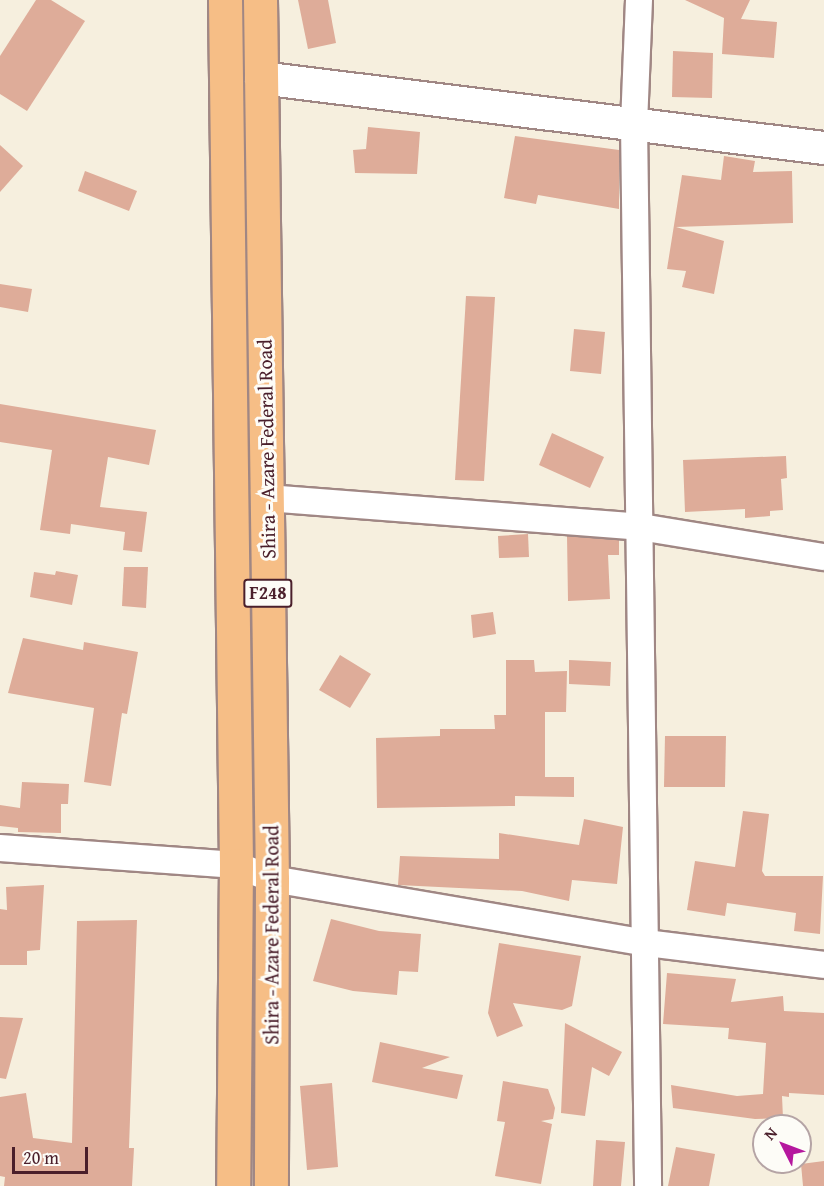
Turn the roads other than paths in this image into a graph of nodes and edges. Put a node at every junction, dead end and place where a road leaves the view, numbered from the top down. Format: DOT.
graph roads {
  1 [pos="225,0"];
  2 [pos="260,0"];
  3 [pos="639,0"];
  4 [pos="261,78"];
  5 [pos="634,124"];
  6 [pos="824,148"];
  7 [pos="267,498"];
  8 [pos="640,527"];
  9 [pos="824,558"];
  10 [pos="0,848"];
  11 [pos="236,865"];
  12 [pos="272,879"];
  13 [pos="646,943"];
  14 [pos="824,965"];
  15 [pos="233,1186"];
  16 [pos="271,1186"];
  17 [pos="648,1186"];
  1 -- 11 [label="main road, Shira - Azare Federal Road / F248"];
  2 -- 4 [label="main road, Shira - Azare Federal Road / F248"];
  3 -- 5 [label="street"];
  4 -- 5 [label="street"];
  4 -- 7 [label="main road, Shira - Azare Federal Road / F248"];
  5 -- 6 [label="street"];
  5 -- 8 [label="street"];
  7 -- 8 [label="street"];
  7 -- 12 [label="main road, Shira - Azare Federal Road / F248"];
  8 -- 9 [label="street"];
  8 -- 13 [label="street"];
  10 -- 11 [label="street"];
  11 -- 12 [label="street"];
  11 -- 15 [label="main road, Shira - Azare Federal Road / F248"];
  12 -- 13 [label="street"];
  12 -- 16 [label="main road, Shira - Azare Federal Road / F248"];
  13 -- 14 [label="street"];
  13 -- 17 [label="street"];
}
